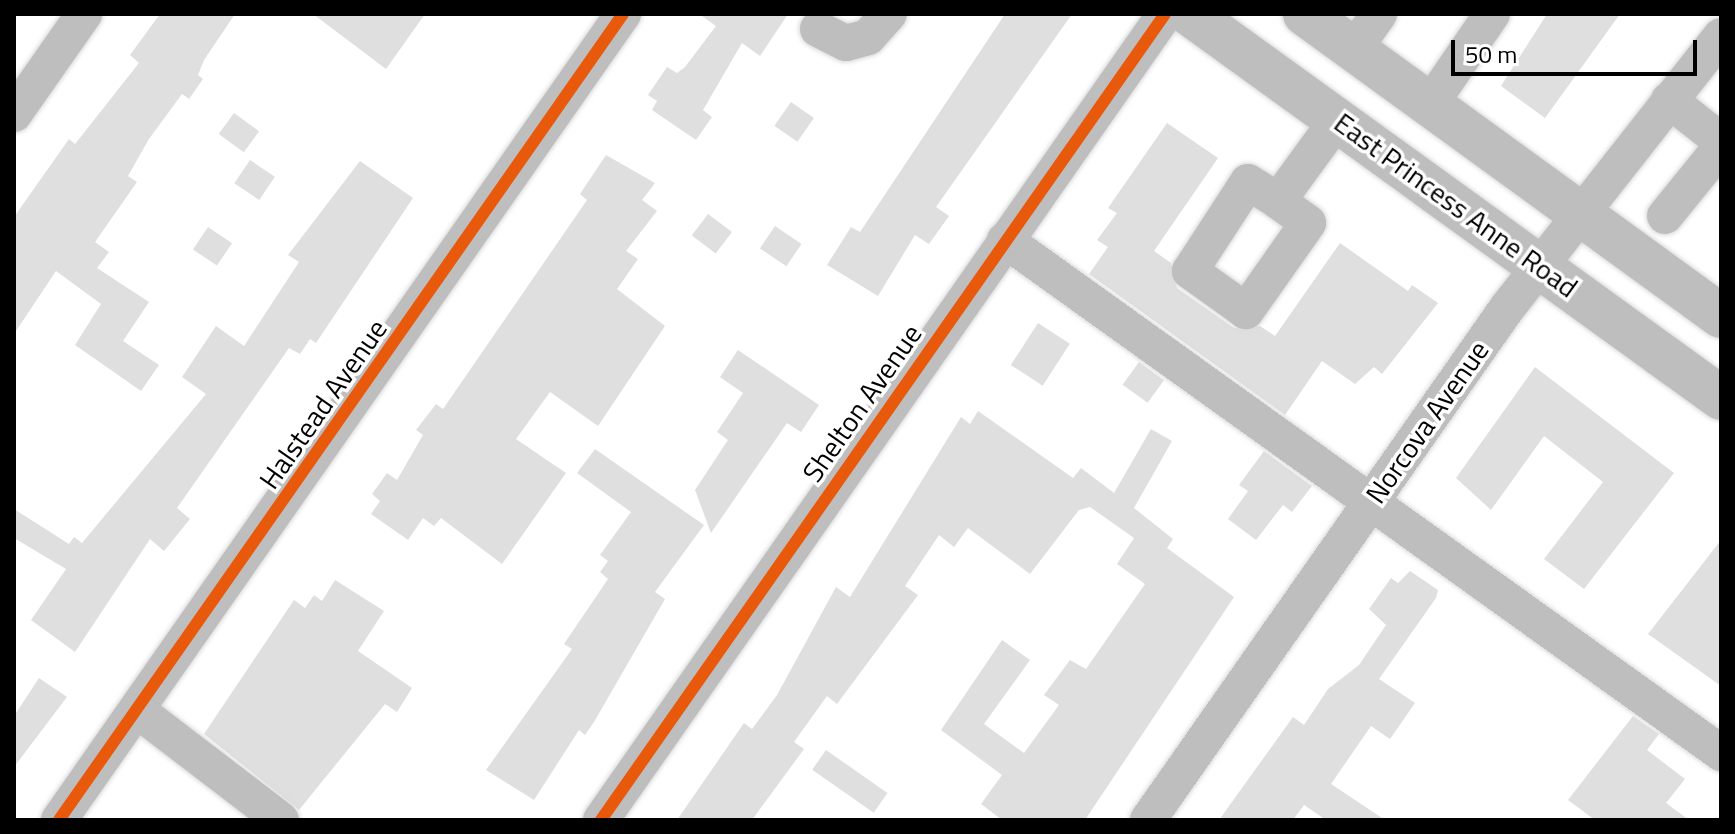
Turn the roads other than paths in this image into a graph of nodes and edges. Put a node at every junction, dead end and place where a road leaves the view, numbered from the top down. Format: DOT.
graph roads {
  1 [pos="84,14"];
  2 [pos="623,14"];
  3 [pos="889,14"];
  4 [pos="1165,14"];
  5 [pos="1190,14"];
  6 [pos="1305,14"];
  7 [pos="1379,14"];
  8 [pos="1492,14"];
  9 [pos="818,29"];
  10 [pos="1721,36"];
  11 [pos="1354,49"];
  12 [pos="1669,100"];
  13 [pos="1431,103"];
  14 [pos="14,114"];
  15 [pos="1337,120"];
  16 [pos="1721,144"];
  17 [pos="1278,201"];
  18 [pos="1581,212"];
  19 [pos="1665,216"];
  20 [pos="1005,240"];
  21 [pos="1540,265"];
  22 [pos="1721,316"];
  23 [pos="1721,398"];
  24 [pos="1370,502"];
  25 [pos="137,710"];
  26 [pos="1721,753"];
  27 [pos="59,820"];
  28 [pos="281,820"];
  29 [pos="601,820"];
  30 [pos="1148,820"];
  1 -- 14 [label="street"];
  2 -- 25 [label="street, Halstead Avenue"];
  3 -- 9 [label="street"];
  4 -- 20 [label="street, Shelton Avenue"];
  5 -- 15 [label="main road, East Princess Anne Road"];
  6 -- 11 [label="main road"];
  7 -- 11 [label="street"];
  8 -- 13 [label="street"];
  10 -- 12 [label="street, Norcova Avenue"];
  11 -- 13 [label="main road"];
  12 -- 16 [label="street"];
  12 -- 18 [label="street, Norcova Avenue"];
  13 -- 18 [label="main road"];
  15 -- 17 [label="street"];
  15 -- 21 [label="main road, East Princess Anne Road"];
  16 -- 19 [label="street"];
  18 -- 21 [label="street, Norcova Avenue"];
  18 -- 22 [label="main road"];
  20 -- 24 [label="street"];
  20 -- 29 [label="street, Shelton Avenue"];
  21 -- 23 [label="main road, East Princess Anne Road"];
  21 -- 24 [label="street, Norcova Avenue"];
  24 -- 26 [label="street"];
  24 -- 30 [label="street, Norcova Avenue"];
  25 -- 27 [label="street, Halstead Avenue"];
  25 -- 28 [label="street"];
}
